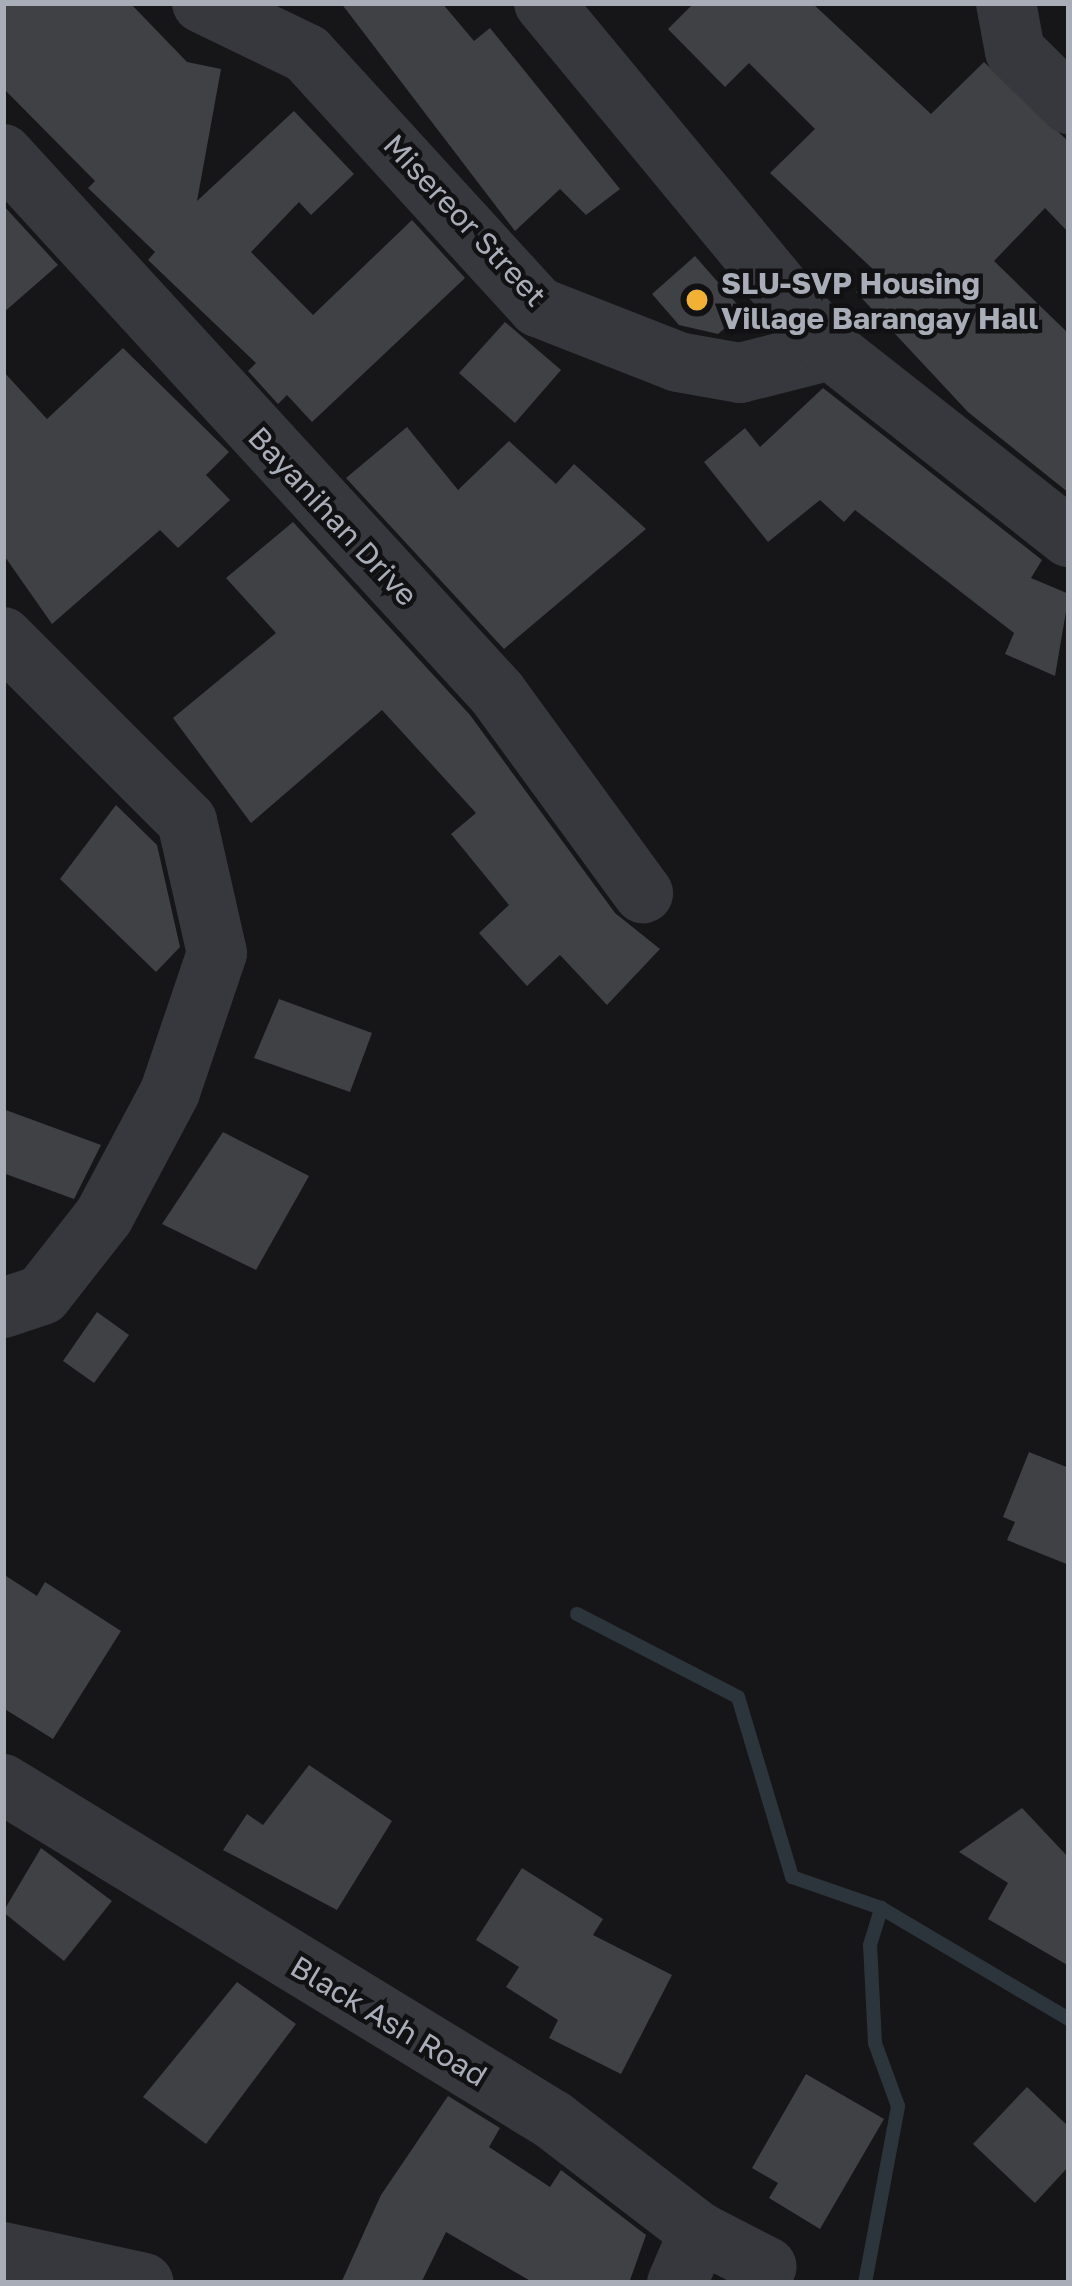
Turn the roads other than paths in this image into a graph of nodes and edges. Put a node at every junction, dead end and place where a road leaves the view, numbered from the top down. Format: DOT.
graph roads {
  1 [pos="202,3"];
  2 [pos="544,3"];
  3 [pos="1006,3"];
  4 [pos="1069,104"];
  5 [pos="3,154"];
  6 [pos="831,350"];
  7 [pos="1069,537"];
  8 [pos="3,638"];
  9 [pos="28,701"];
  10 [pos="643,893"];
  11 [pos="3,1308"];
  12 [pos="3,1784"];
  13 [pos="3,2252"];
  14 [pos="688,2257"];
  15 [pos="767,2267"];
  16 [pos="144,2283"];
  1 -- 6 [label="street, Misereor Street"];
  2 -- 6 [label="street"];
  3 -- 4 [label="street"];
  5 -- 10 [label="street, Bayanihan Drive"];
  6 -- 7 [label="street"];
  8 -- 9 [label="street"];
  9 -- 11 [label="street"];
  12 -- 14 [label="street, Black Ash Road"];
  13 -- 16 [label="street"];
  14 -- 15 [label="street, Black Ash Road"];
}
